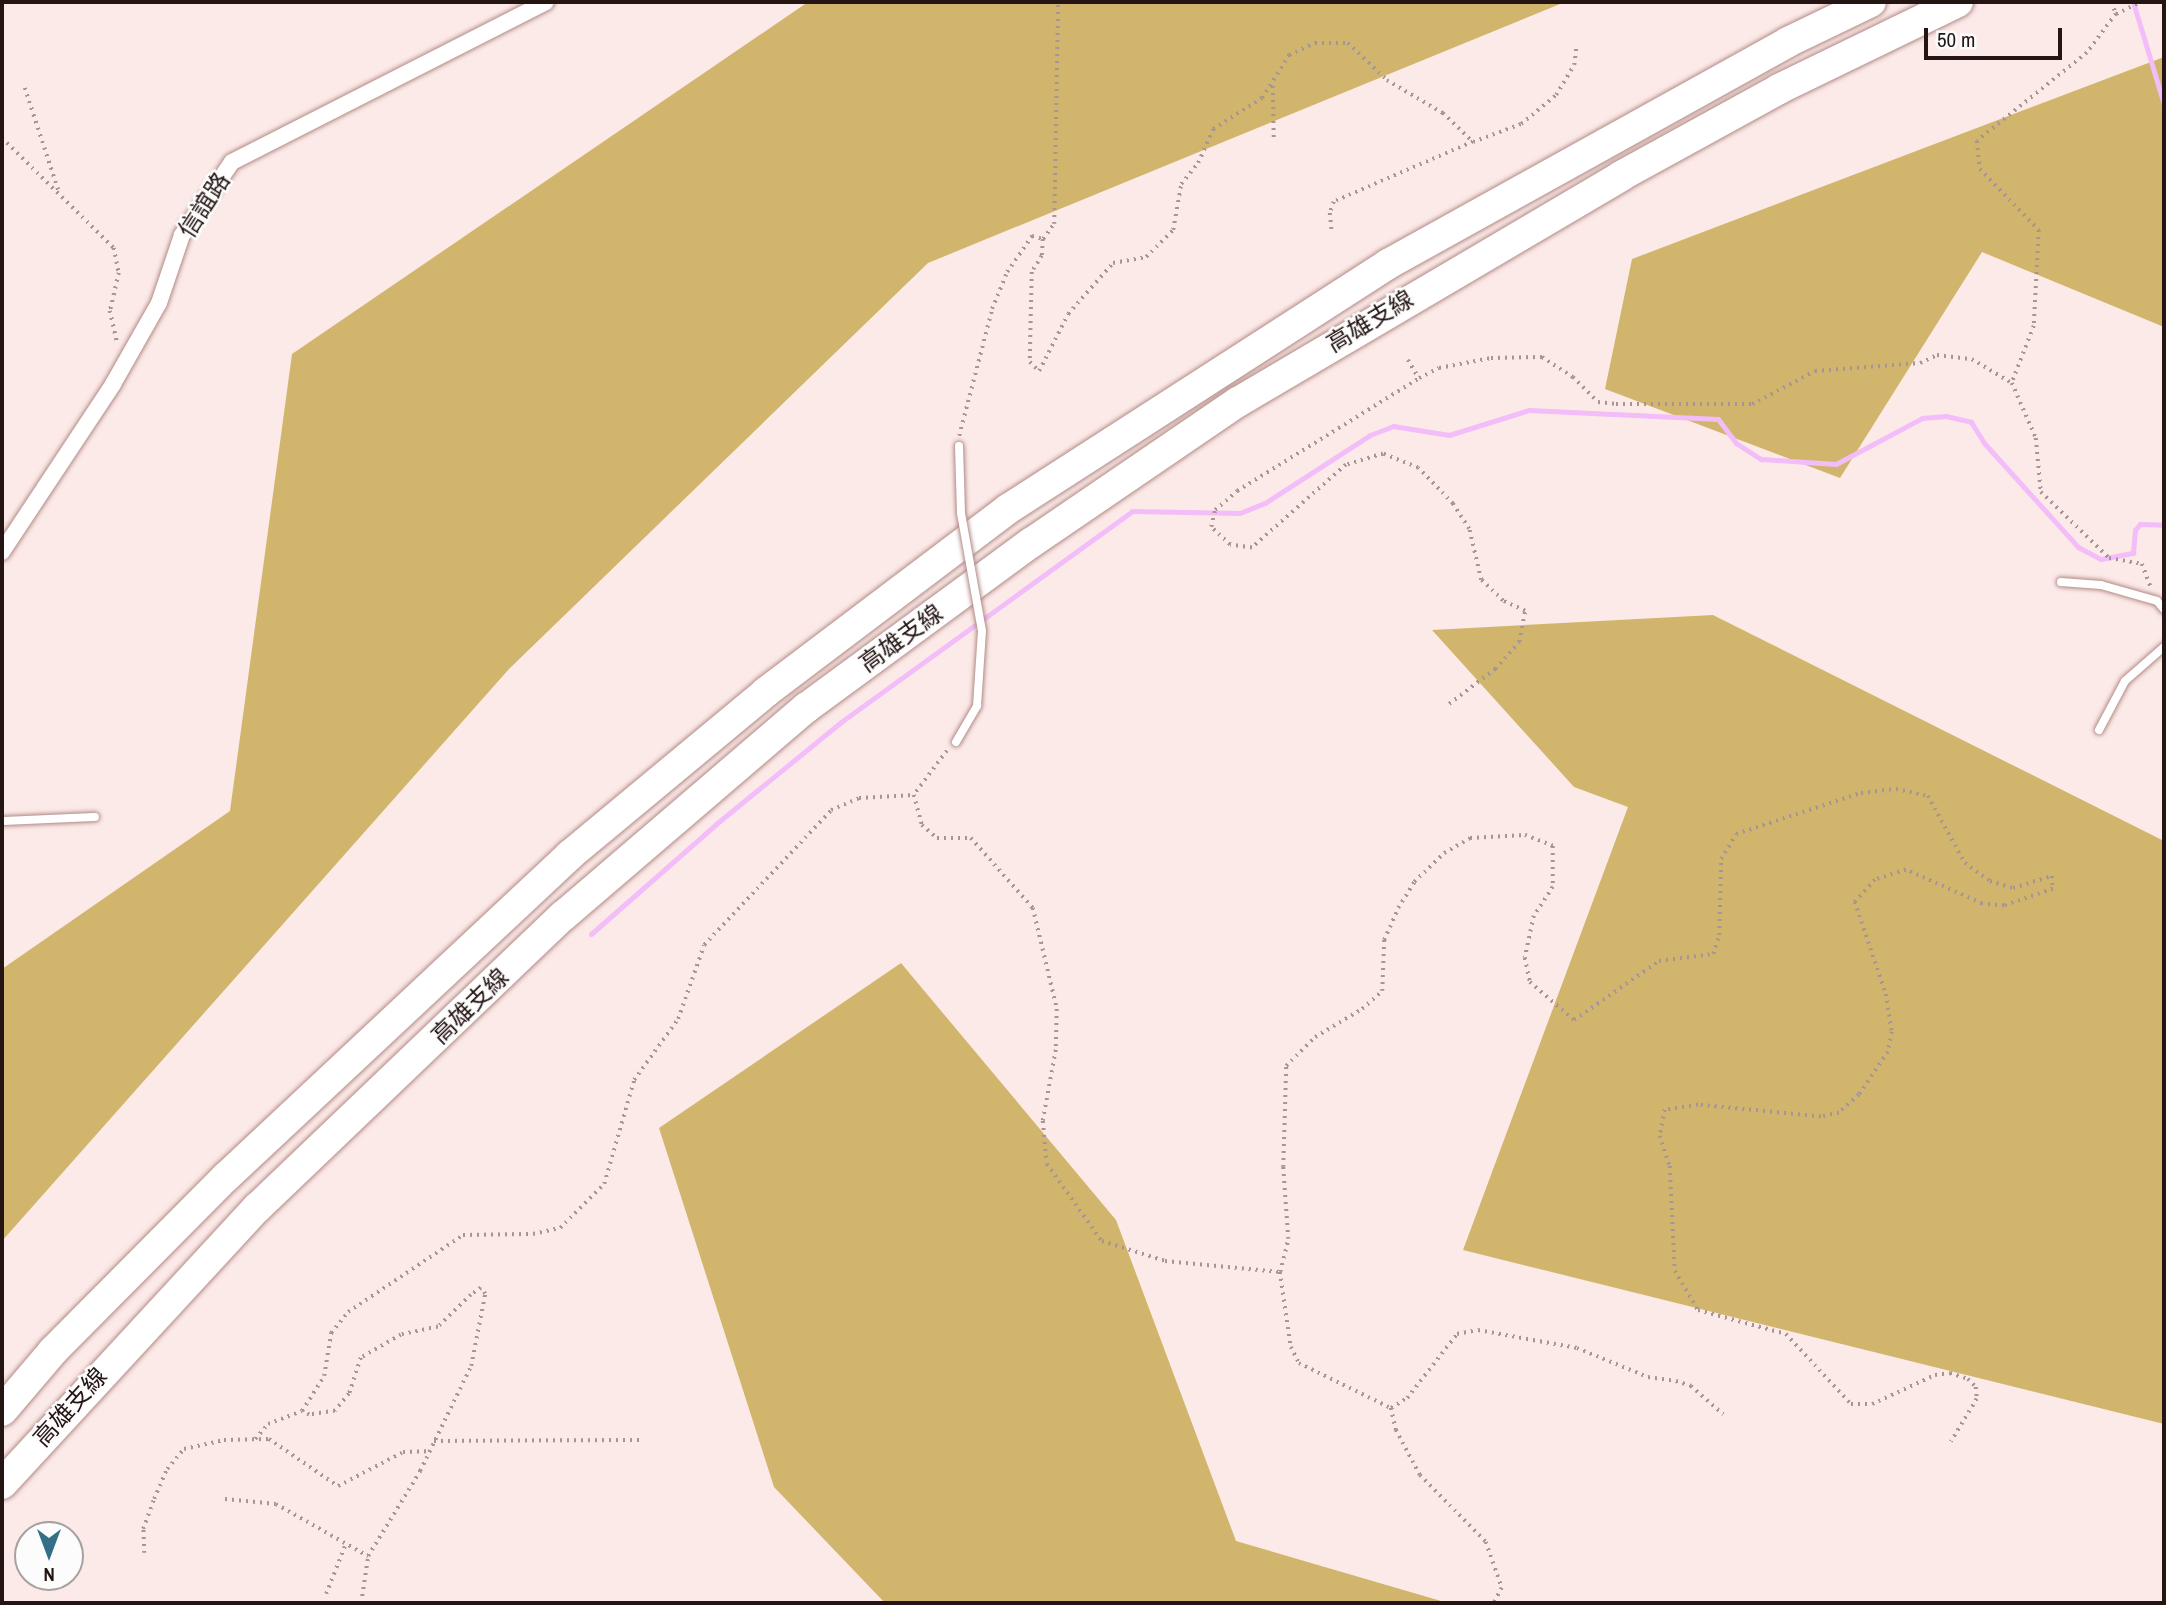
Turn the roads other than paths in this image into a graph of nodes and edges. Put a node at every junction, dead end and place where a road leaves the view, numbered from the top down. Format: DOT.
graph roads {
  1 [pos="546,2"];
  2 [pos="1871,2"];
  3 [pos="1958,2"];
  4 [pos="959,446"];
  5 [pos="2,552"];
  6 [pos="2061,582"];
  7 [pos="2164,610"];
  8 [pos="2164,647"];
  9 [pos="2099,730"];
  10 [pos="956,742"];
  11 [pos="95,817"];
  12 [pos="2,821"];
  13 [pos="2,1411"];
  14 [pos="2,1484"];
  1 -- 5 [label="street, 信誼路"];
  2 -- 13 [label="highway, 高雄支線"];
  3 -- 14 [label="highway, 高雄支線"];
  4 -- 10 [label="lane, bridge"];
  6 -- 7 [label="lane"];
  8 -- 9 [label="lane"];
  11 -- 12 [label="lane"];
}
